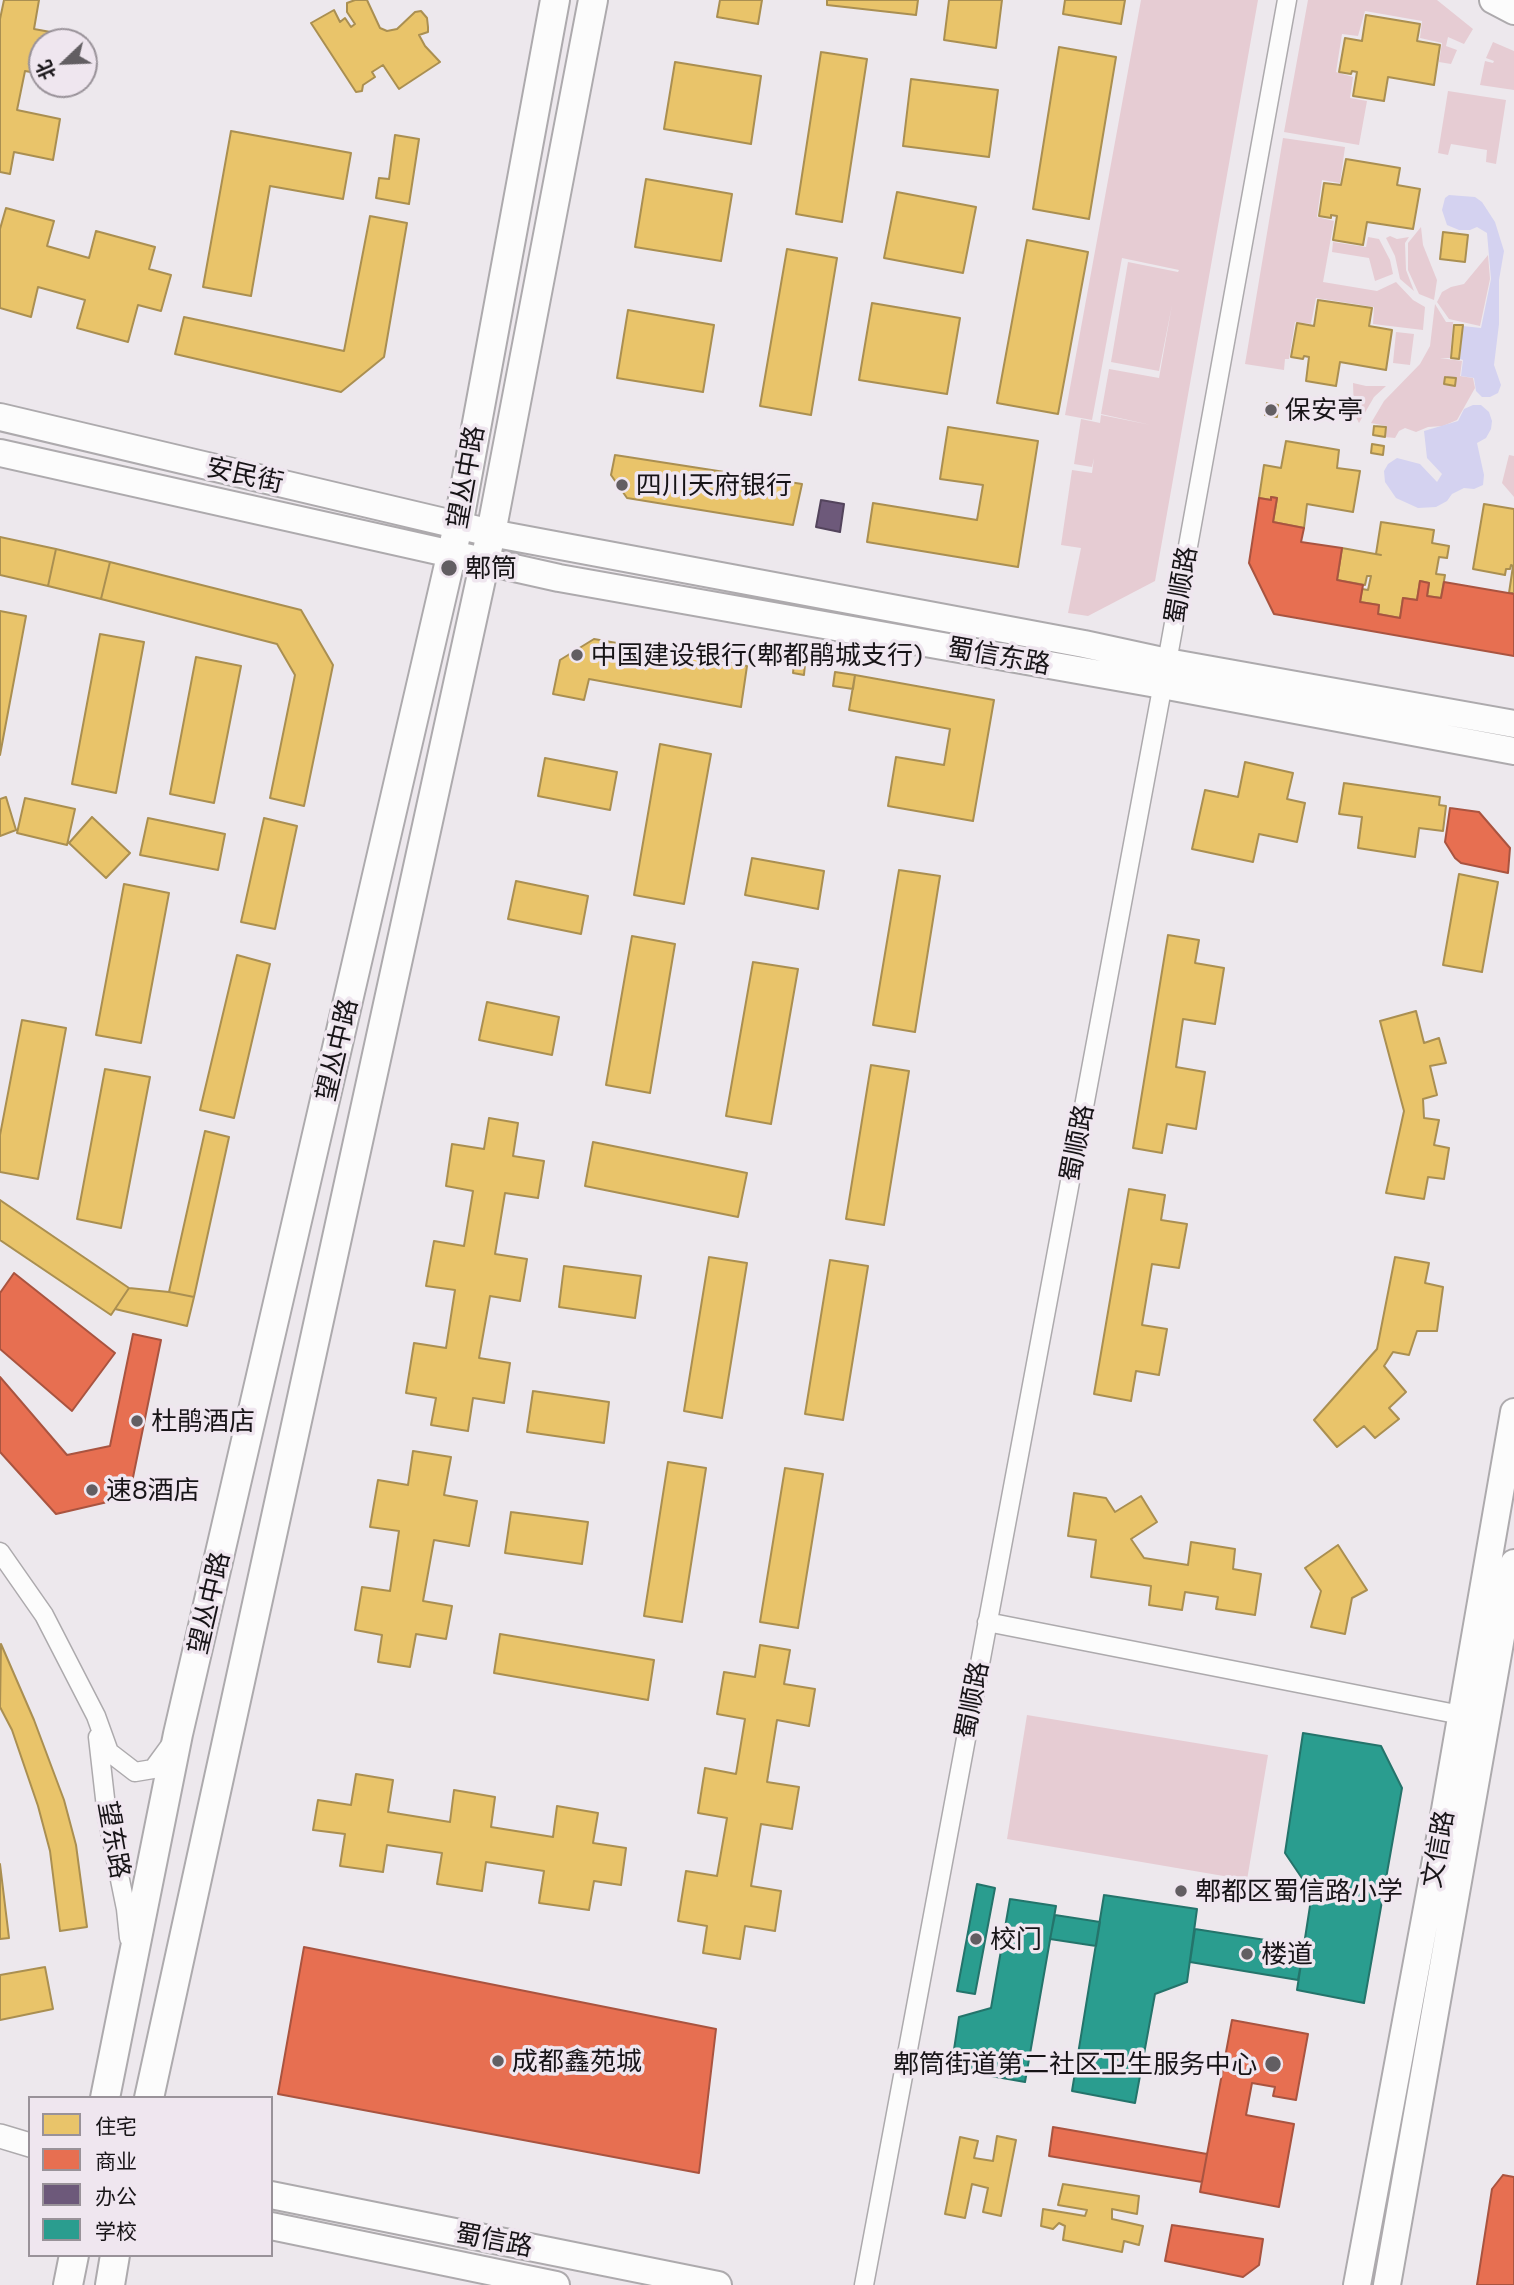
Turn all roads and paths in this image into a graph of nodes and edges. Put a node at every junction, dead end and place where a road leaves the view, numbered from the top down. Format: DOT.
graph roads {
  1 [pos="555,0"];
  2 [pos="593,0"];
  3 [pos="1287,0"];
  4 [pos="1493,0"];
  5 [pos="1514,11"];
  6 [pos="0,417"];
  7 [pos="0,453"];
  8 [pos="458,526"];
  9 [pos="491,533"];
  10 [pos="452,555"];
  11 [pos="484,562"];
  12 [pos="1165,674"];
  13 [pos="1514,724"];
  14 [pos="1514,751"];
  15 [pos="1514,1412"];
  16 [pos="0,1552"];
  17 [pos="1514,1563"];
  18 [pos="987,1622"];
  19 [pos="1461,1715"];
  20 [pos="96,1716"];
  21 [pos="178,1734"];
  22 [pos="130,1963"];
  23 [pos="105,2096"];
  24 [pos="149,2096"];
  25 [pos="0,2136"];
  26 [pos="28,2145"];
  27 [pos="273,2195"];
  28 [pos="273,2226"];
  29 [pos="74,2257"];
  30 [pos="116,2257"];
  31 [pos="68,2285"];
  32 [pos="110,2285"];
  33 [pos="556,2285"];
  34 [pos="718,2285"];
  35 [pos="864,2285"];
  36 [pos="1357,2285"];
  37 [pos="1387,2285"];
  1 -- 8 [label="main road, 望丛中路"];
  2 -- 9 [label="main road, 望丛中路"];
  3 -- 12 [label="street, 蜀顺路"];
  4 -- 5 [label="main road"];
  6 -- 8 [label="main road, 安民街"];
  7 -- 10 [label="main road, 安民街"];
  8 -- 9 [label="main road, 安民街"];
  8 -- 10 [label="main road, 望丛中路"];
  9 -- 11 [label="main road, 望丛中路"];
  9 -- 12 [label="main road, 蜀信东路"];
  10 -- 11 [label="main road, 安民街"];
  10 -- 21 [label="main road, 望丛中路"];
  11 -- 12 [label="main road, 蜀信东路"];
  11 -- 24 [label="main road, 望丛中路"];
  12 -- 13 [label="main road, 蜀信东路"];
  12 -- 14 [label="main road, 蜀信东路"];
  12 -- 18 [label="street, 蜀顺路"];
  15 -- 19 [label="main road, 文信路"];
  16 -- 20 [label="street, 望东路"];
  17 -- 37 [label="main road"];
  18 -- 19 [label="street"];
  18 -- 35 [label="street, 蜀顺路"];
  19 -- 36 [label="main road, 文信路"];
  20 -- 21 [label="street, 望东路"];
  20 -- 22 [label="street, 望东路"];
  21 -- 22 [label="main road, 望丛中路"];
  22 -- 23 [label="main road, 望丛中路"];
  25 -- 26 [label="street"];
  27 -- 34 [label="main road, 蜀信路"];
  28 -- 33 [label="main road, 蜀信路"];
  29 -- 31 [label="main road"];
  30 -- 32 [label="main road"];
}
